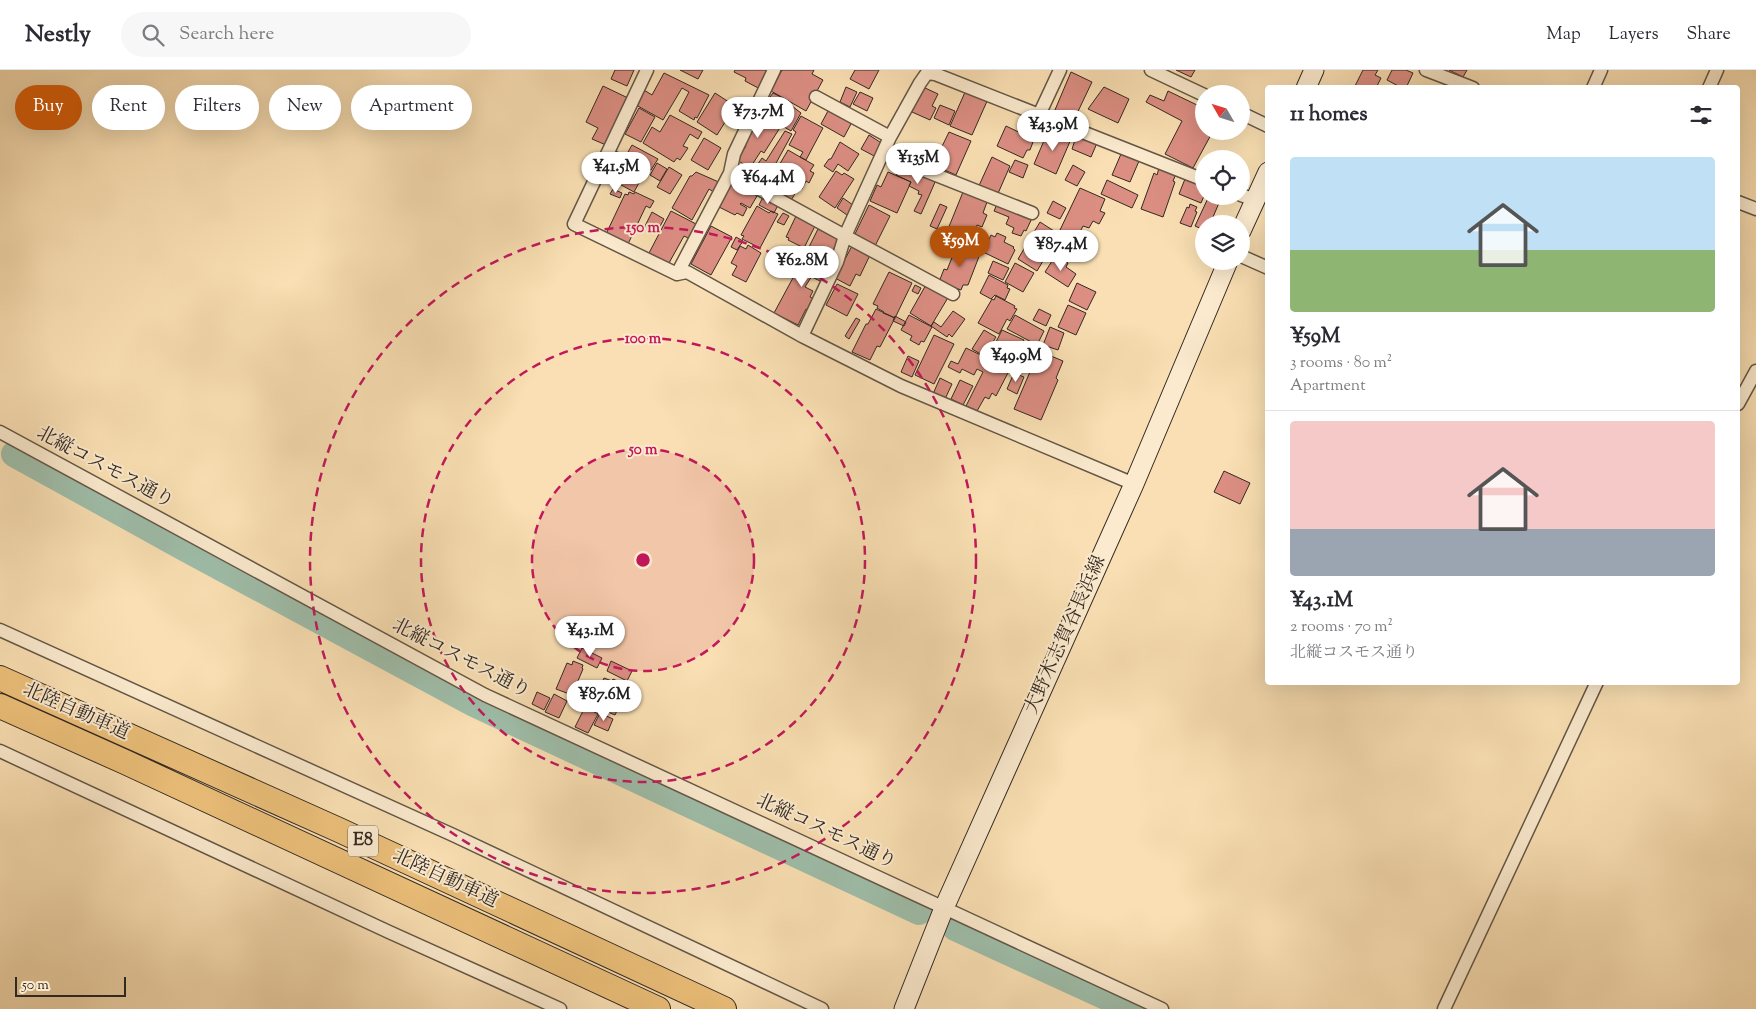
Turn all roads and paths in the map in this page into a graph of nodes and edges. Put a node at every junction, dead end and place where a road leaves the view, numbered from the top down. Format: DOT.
graph roads {
  1 [pos="647,70"];
  2 [pos="774,70"];
  3 [pos="1060,70"];
  4 [pos="1152,70"];
  5 [pos="1314,70"];
  6 [pos="1426,70"];
  7 [pos="1601,70"];
  8 [pos="1717,70"];
  9 [pos="1307,85"];
  10 [pos="1464,85"];
  11 [pos="1594,85"];
  12 [pos="1710,85"];
  13 [pos="1195,91"];
  14 [pos="816,97"];
  15 [pos="1039,115"];
  16 [pos="1250,117"];
  17 [pos="1265,125"];
  18 [pos="890,137"];
  19 [pos="883,154"];
  20 [pos="730,173"];
  21 [pos="1195,176"];
  22 [pos="1265,176"];
  23 [pos="1250,195"];
  24 [pos="1740,203"];
  25 [pos="1756,209"];
  26 [pos="1032,212"];
  27 [pos="845,236"];
  28 [pos="1250,260"];
  29 [pos="1265,267"];
  30 [pos="1224,270"];
  31 [pos="677,274"];
  32 [pos="953,294"];
  33 [pos="802,336"];
  34 [pos="1756,371"];
  35 [pos="1740,400"];
  36 [pos="0,432"];
  37 [pos="1134,484"];
  38 [pos="0,630"];
  39 [pos="0,678"];
  40 [pos="1596,685"];
  41 [pos="0,706"];
  42 [pos="0,751"];
  43 [pos="944,908"];
  44 [pos="560,1009"];
  45 [pos="658,1009"];
  46 [pos="724,1009"];
  47 [pos="822,1009"];
  48 [pos="904,1009"];
  49 [pos="1162,1009"];
  50 [pos="1444,1009"];
  1 -- 31 [label="street"];
  2 -- 20 [label="street"];
  3 -- 15 [label="street"];
  4 -- 13 [label="street"];
  5 -- 9 [label="main road"];
  6 -- 10 [label="street"];
  7 -- 11 [label="street"];
  8 -- 12 [label="street"];
  14 -- 18 [label="street"];
  15 -- 18 [label="street"];
  15 -- 21 [label="street"];
  16 -- 17 [label="street"];
  18 -- 19 [label="street"];
  19 -- 26 [label="street"];
  19 -- 27 [label="street"];
  20 -- 27 [label="street"];
  20 -- 31 [label="street"];
  22 -- 23 [label="main road"];
  24 -- 25 [label="street"];
  27 -- 32 [label="street"];
  27 -- 33 [label="street"];
  28 -- 29 [label="street"];
  30 -- 37 [label="main road, 大野木志賀谷長浜線"];
  31 -- 33 [label="street"];
  33 -- 37 [label="street"];
  34 -- 35 [label="street"];
  36 -- 43 [label="street, 北縦コスモス通り"];
  37 -- 43 [label="main road, 大野木志賀谷長浜線"];
  38 -- 47 [label="street"];
  39 -- 46 [label="highway, 北陸自動車道 / E8"];
  40 -- 50 [label="street"];
  41 -- 45 [label="highway, 北陸自動車道 / E8"];
  42 -- 44 [label="street"];
  43 -- 48 [label="main road, 大野木志賀谷長浜線"];
  43 -- 49 [label="street, 北縦コスモス通り"];
}
